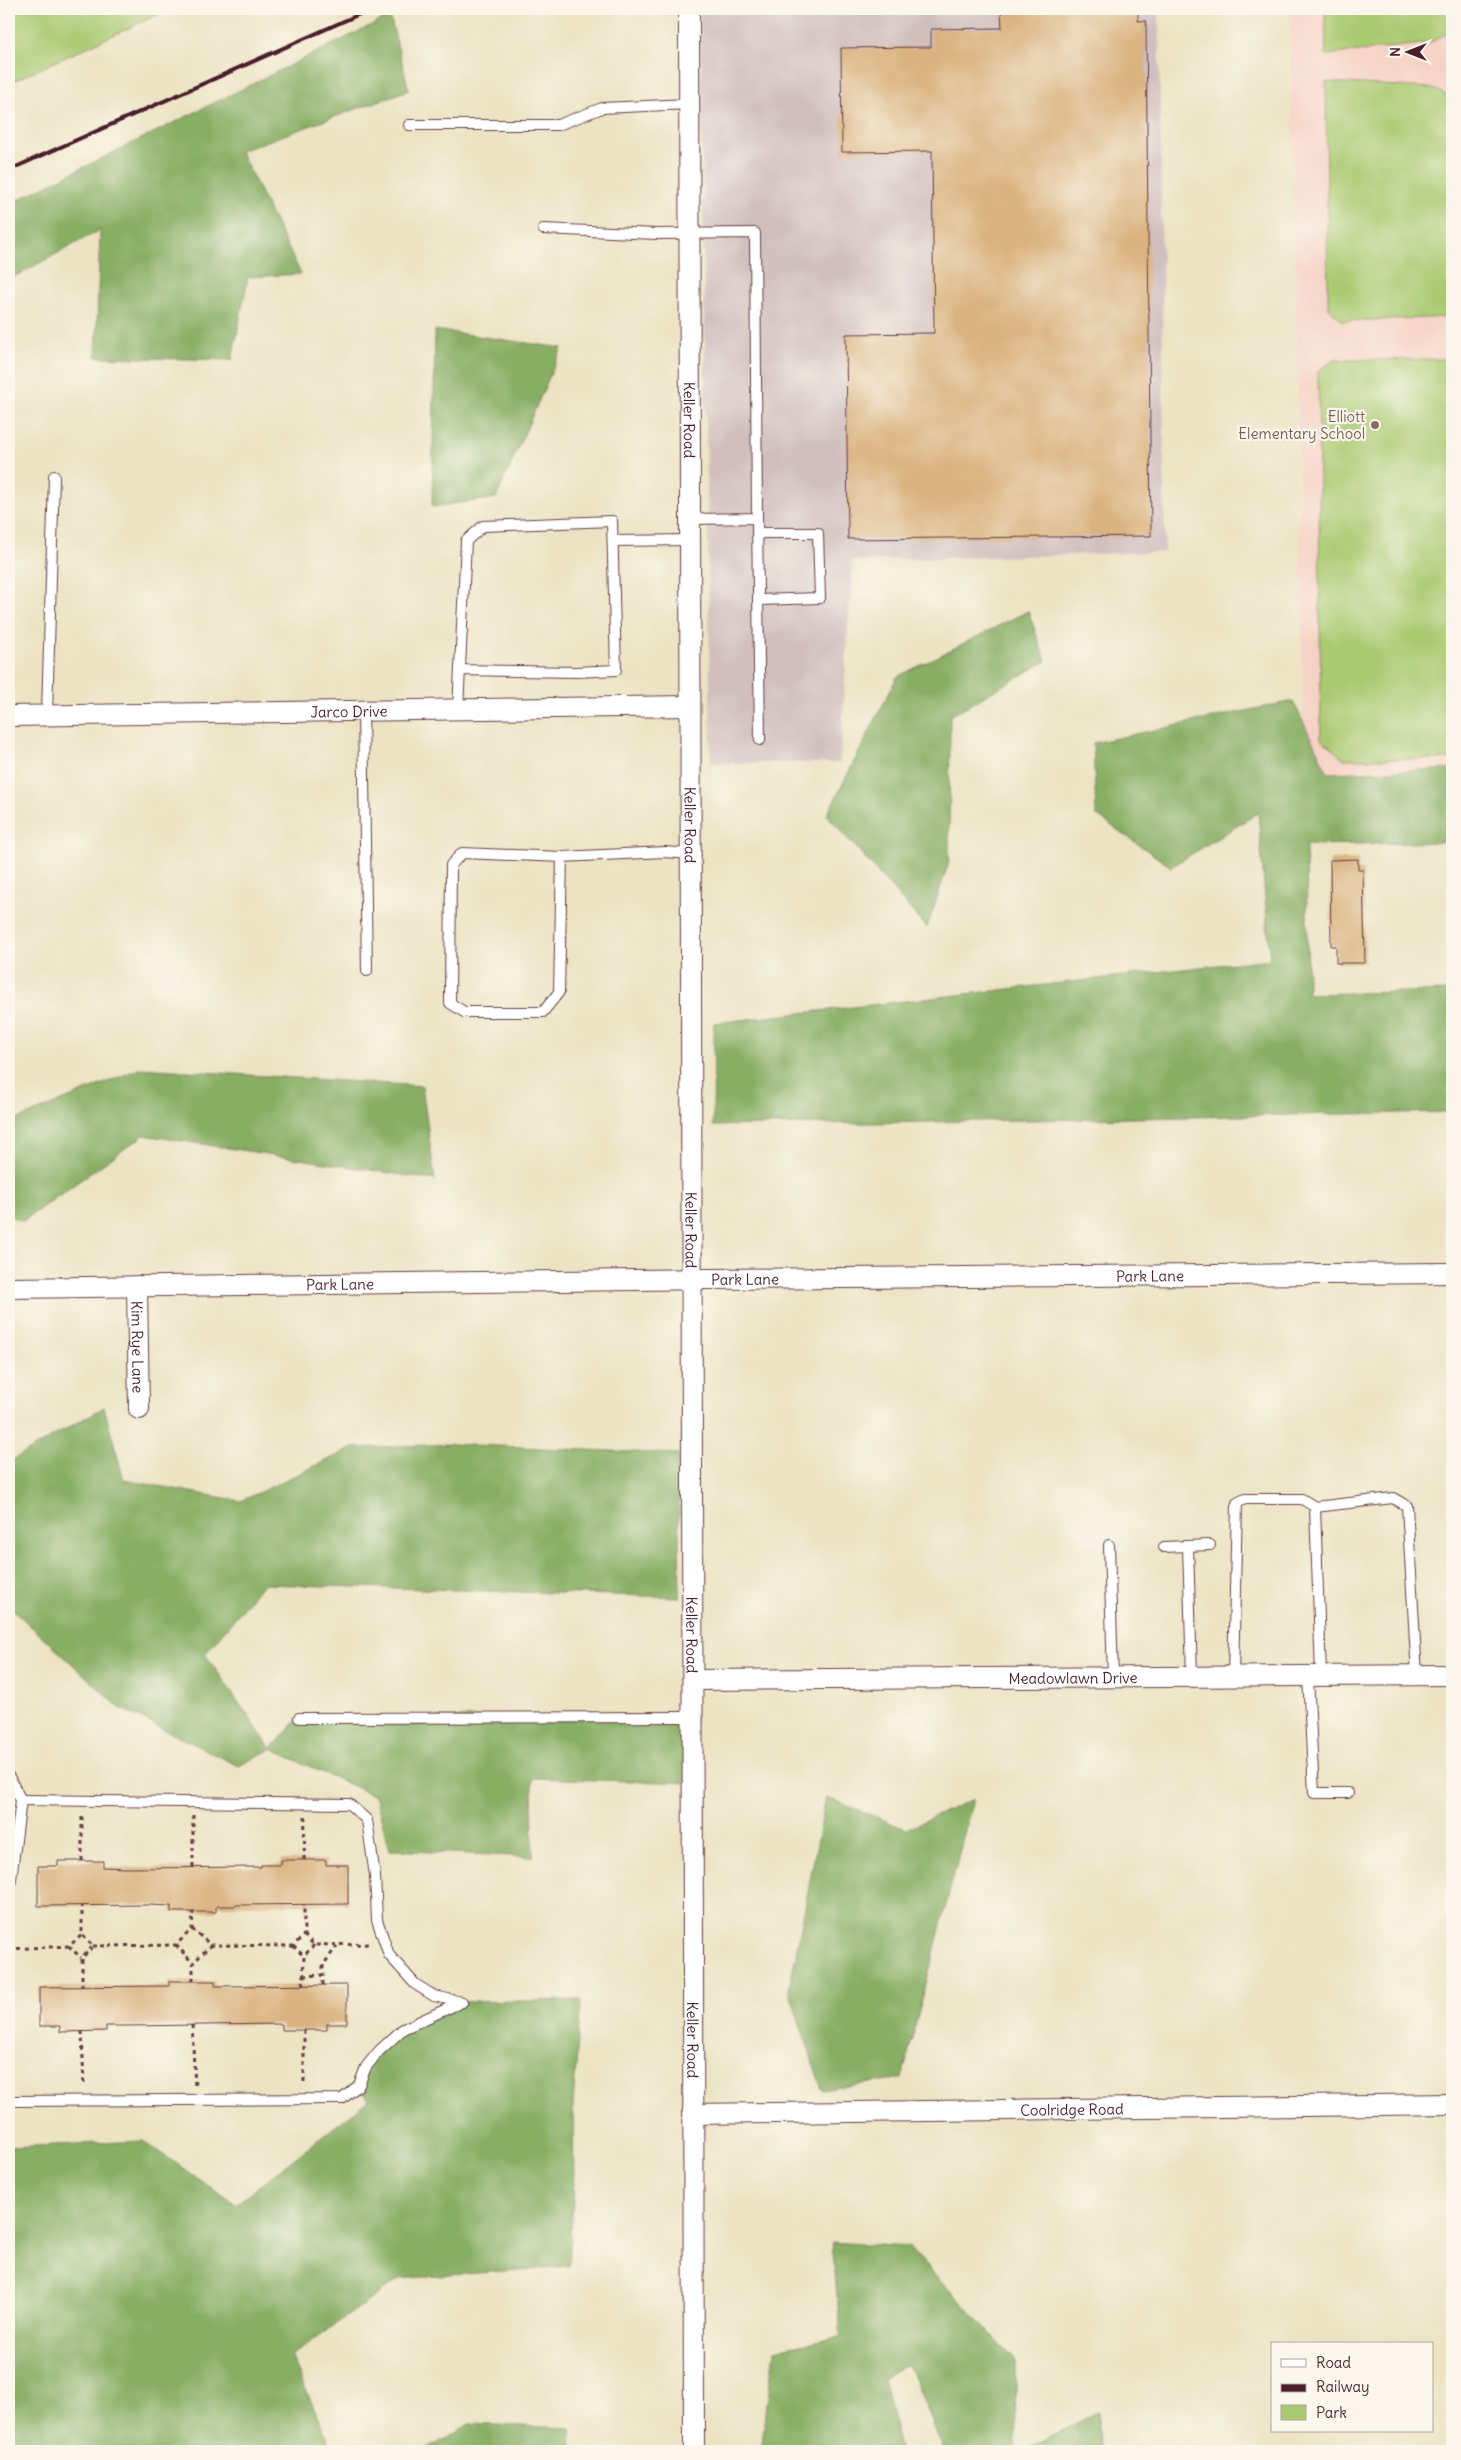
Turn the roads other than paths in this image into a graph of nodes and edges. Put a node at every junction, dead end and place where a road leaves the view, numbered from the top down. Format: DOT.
graph roads {
  1 [pos="689,9"];
  2 [pos="689,104"];
  3 [pos="409,125"];
  4 [pos="543,229"];
  5 [pos="689,234"];
  6 [pos="54,476"];
  7 [pos="757,518"];
  8 [pos="691,519"];
  9 [pos="757,533"];
  10 [pos="613,540"];
  11 [pos="691,540"];
  12 [pos="758,600"];
  13 [pos="460,670"];
  14 [pos="689,706"];
  15 [pos="458,710"];
  16 [pos="363,711"];
  17 [pos="48,714"];
  18 [pos="9,716"];
  19 [pos="760,740"];
  20 [pos="691,854"];
  21 [pos="562,857"];
  22 [pos="367,971"];
  23 [pos="1452,1273"];
  24 [pos="692,1279"];
  25 [pos="137,1286"];
  26 [pos="9,1288"];
  27 [pos="139,1409"];
  28 [pos="1315,1507"];
  29 [pos="1109,1545"];
  30 [pos="1210,1545"];
  31 [pos="1188,1546"];
  32 [pos="1164,1547"];
  33 [pos="1417,1675"];
  34 [pos="1452,1675"];
  35 [pos="1315,1676"];
  36 [pos="1113,1677"];
  37 [pos="1192,1677"];
  38 [pos="1233,1677"];
  39 [pos="694,1680"];
  40 [pos="694,1717"];
  41 [pos="300,1718"];
  42 [pos="9,1777"];
  43 [pos="1348,1793"];
  44 [pos="21,1800"];
  45 [pos="9,1895"];
  46 [pos="9,2101"];
  47 [pos="1452,2104"];
  48 [pos="692,2114"];
  49 [pos="694,2451"];
  1 -- 2 [label="street, Keller Road"];
  2 -- 3 [label="lane"];
  2 -- 5 [label="street, Keller Road"];
  4 -- 5 [label="lane"];
  5 -- 7 [label="lane"];
  5 -- 8 [label="street, Keller Road"];
  6 -- 17 [label="lane"];
  7 -- 8 [label="lane"];
  7 -- 9 [label="lane"];
  8 -- 11 [label="street, Keller Road"];
  9 -- 12 [label="lane"];
  9 -- 12 [label="lane"];
  10 -- 11 [label="lane"];
  10 -- 13 [label="lane"];
  10 -- 13 [label="lane"];
  11 -- 14 [label="street, Keller Road"];
  12 -- 19 [label="lane"];
  13 -- 15 [label="lane"];
  14 -- 15 [label="street, Jarco Drive"];
  14 -- 20 [label="street, Keller Road"];
  15 -- 16 [label="street, Jarco Drive"];
  16 -- 17 [label="street, Jarco Drive"];
  16 -- 22 [label="lane"];
  17 -- 18 [label="street, Jarco Drive"];
  20 -- 21 [label="lane"];
  20 -- 24 [label="street, Keller Road"];
  21 -- 21 [label="lane"];
  23 -- 24 [label="street, Park Lane"];
  24 -- 25 [label="street, Park Lane"];
  24 -- 39 [label="street, Keller Road"];
  25 -- 26 [label="street, Park Lane"];
  25 -- 27 [label="street, Kim Rye Lane"];
  28 -- 33 [label="lane"];
  28 -- 35 [label="lane"];
  28 -- 38 [label="lane"];
  29 -- 36 [label="lane"];
  30 -- 31 [label="lane"];
  31 -- 32 [label="lane"];
  31 -- 37 [label="lane"];
  33 -- 34 [label="street, Meadowlawn Drive"];
  33 -- 35 [label="street, Meadowlawn Drive"];
  35 -- 38 [label="street, Meadowlawn Drive"];
  35 -- 43 [label="lane"];
  36 -- 37 [label="street, Meadowlawn Drive"];
  36 -- 39 [label="street, Meadowlawn Drive"];
  37 -- 38 [label="street, Meadowlawn Drive"];
  39 -- 40 [label="street, Keller Road"];
  40 -- 41 [label="lane"];
  40 -- 48 [label="street, Keller Road"];
  42 -- 44 [label="lane"];
  44 -- 45 [label="lane"];
  44 -- 46 [label="lane"];
  47 -- 48 [label="street, Coolridge Road"];
  48 -- 49 [label="street, Keller Road"];
}
